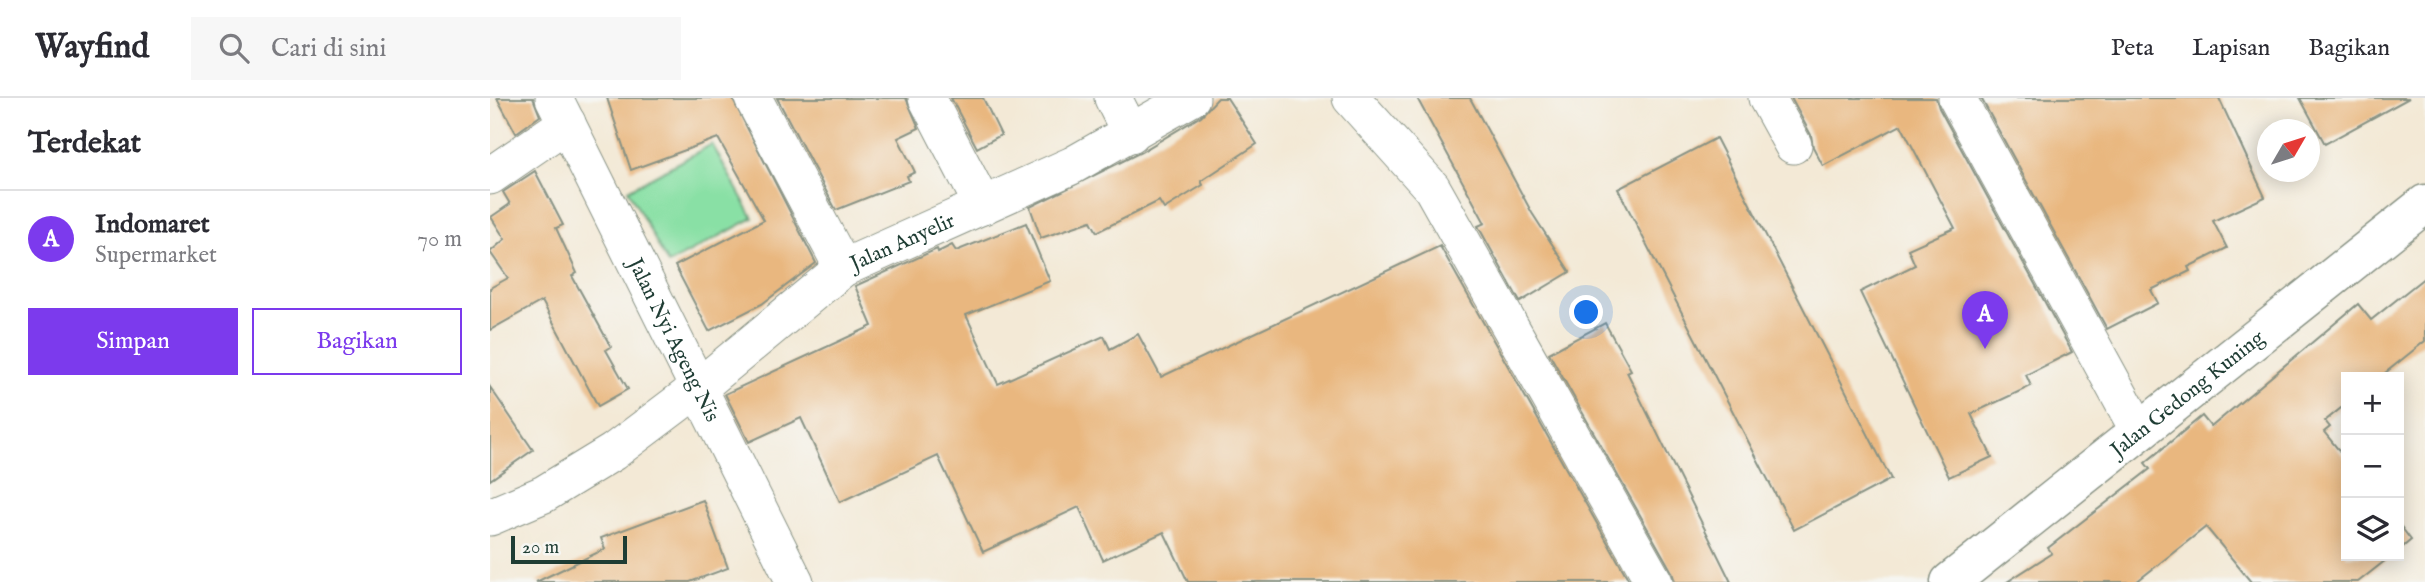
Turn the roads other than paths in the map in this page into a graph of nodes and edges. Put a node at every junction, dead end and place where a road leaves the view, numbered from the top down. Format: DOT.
graph roads {
  1 [pos="753,98"];
  2 [pos="927,98"];
  3 [pos="1113,98"];
  4 [pos="1191,98"];
  5 [pos="1351,98"];
  6 [pos="1767,98"];
  7 [pos="1957,98"];
  8 [pos="560,111"];
  9 [pos="1132,134"];
  10 [pos="1793,145"];
  11 [pos="490,176"];
  12 [pos="2425,204"];
  13 [pos="983,206"];
  14 [pos="843,268"];
  15 [pos="698,387"];
  16 [pos="2139,431"];
  17 [pos="490,517"];
  18 [pos="1970,576"];
  19 [pos="794,582"];
  20 [pos="1654,582"];
  1 -- 14 [label="street"];
  2 -- 13 [label="street"];
  3 -- 9 [label="street"];
  4 -- 9 [label="street, Jalan Anyelir"];
  5 -- 20 [label="street"];
  6 -- 10 [label="street"];
  7 -- 16 [label="street"];
  8 -- 11 [label="street"];
  8 -- 15 [label="street, Jalan Nyi Ageng Nis"];
  9 -- 13 [label="street, Jalan Anyelir"];
  12 -- 16 [label="main road, Jalan Gedong Kuning"];
  13 -- 14 [label="street, Jalan Anyelir"];
  14 -- 15 [label="street, Jalan Anyelir"];
  15 -- 17 [label="street, Jalan Anyelir"];
  15 -- 19 [label="street, Jalan Nyi Ageng Nis"];
  16 -- 18 [label="main road, Jalan Gedong Kuning"];
}
